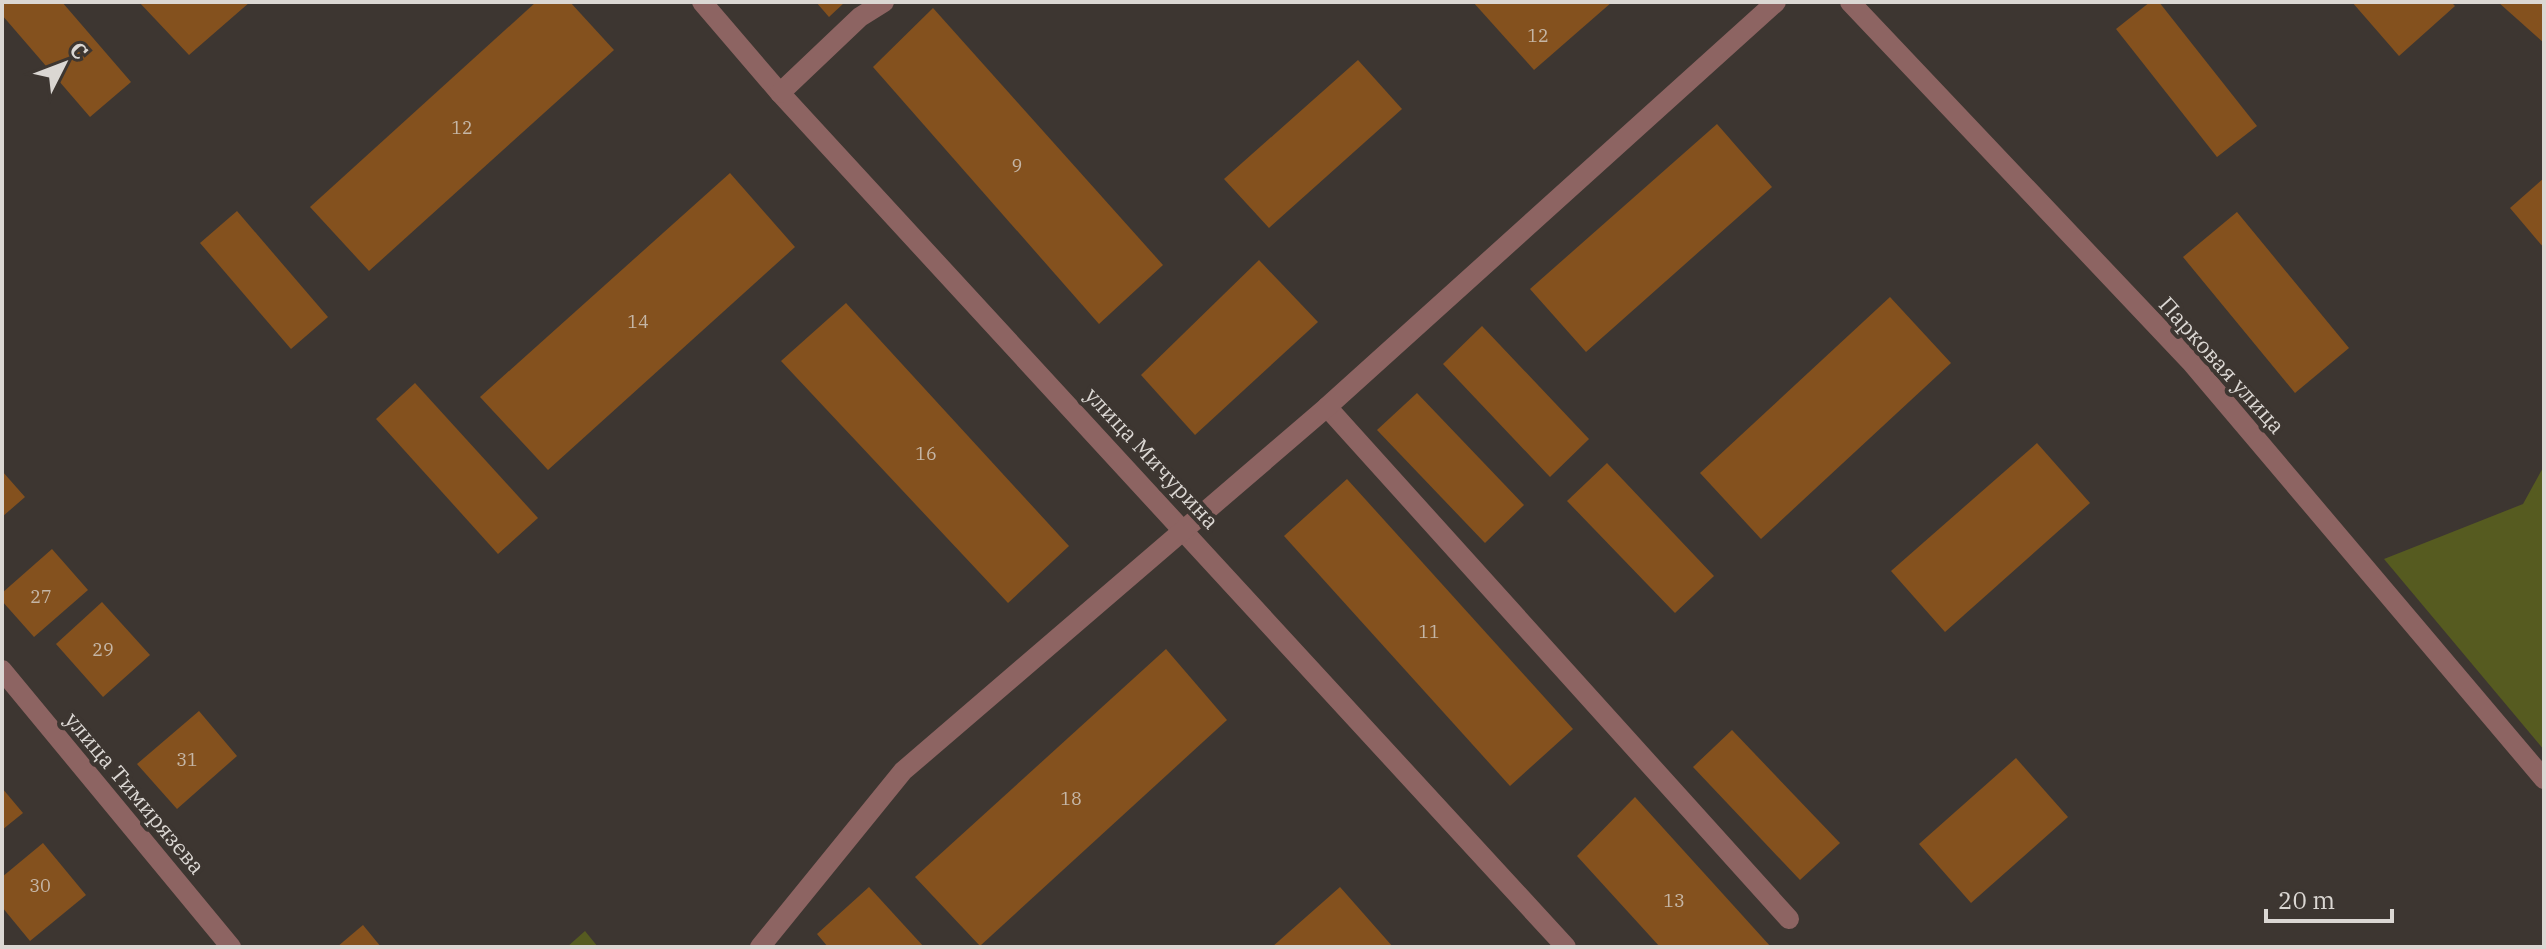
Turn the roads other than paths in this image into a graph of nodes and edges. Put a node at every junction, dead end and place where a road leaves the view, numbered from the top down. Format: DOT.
graph roads {
  1 [pos="702,2"];
  2 [pos="884,2"];
  3 [pos="1776,2"];
  4 [pos="1850,2"];
  5 [pos="780,93"];
  6 [pos="1327,407"];
  7 [pos="1184,528"];
  8 [pos="2,670"];
  9 [pos="2542,777"];
  10 [pos="1789,919"];
  11 [pos="231,947"];
  12 [pos="760,947"];
  13 [pos="1566,947"];
  1 -- 5 [label="street, улица Мичурина"];
  2 -- 5 [label="street"];
  3 -- 6 [label="street"];
  4 -- 9 [label="street, Парковая улица"];
  5 -- 7 [label="street, улица Мичурина"];
  6 -- 7 [label="street"];
  6 -- 10 [label="street"];
  7 -- 12 [label="street"];
  7 -- 13 [label="street, улица Мичурина"];
  8 -- 11 [label="street, улица Тимирязева"];
}
